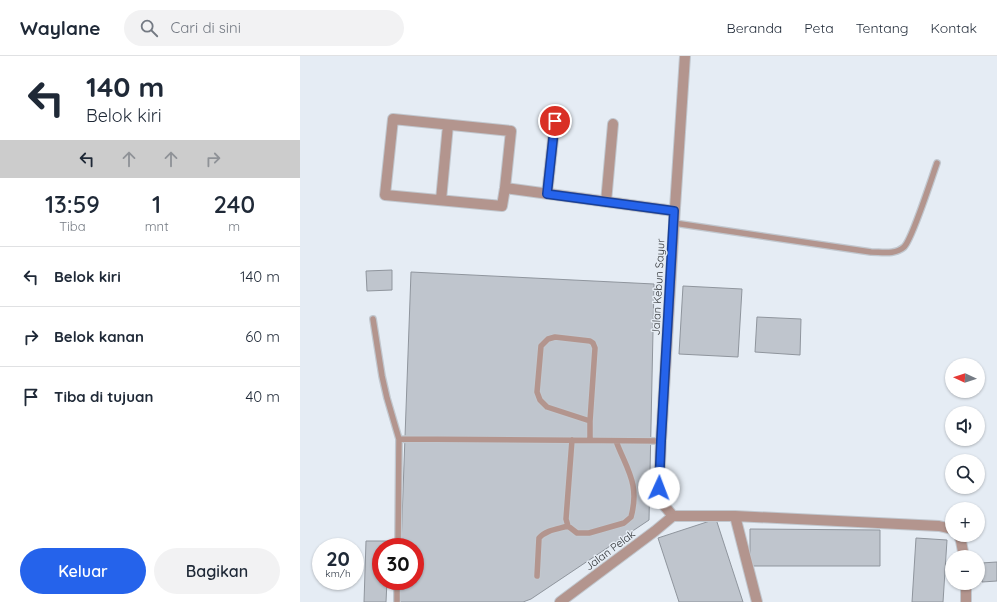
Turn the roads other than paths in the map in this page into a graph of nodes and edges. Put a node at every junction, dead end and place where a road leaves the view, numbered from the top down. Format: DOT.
graph roads {
  1 [pos="685,56"];
  2 [pos="555,121"];
  3 [pos="613,124"];
  4 [pos="448,125"];
  5 [pos="937,163"];
  6 [pos="506,188"];
  7 [pos="547,194"];
  8 [pos="441,200"];
  9 [pos="606,202"];
  10 [pos="674,211"];
  11 [pos="674,223"];
  12 [pos="373,319"];
  13 [pos="590,421"];
  14 [pos="399,439"];
  15 [pos="572,440"];
  16 [pos="590,440"];
  17 [pos="616,441"];
  18 [pos="661,441"];
  19 [pos="673,516"];
  20 [pos="735,516"];
  21 [pos="568,526"];
  22 [pos="945,527"];
  23 [pos="398,538"];
  24 [pos="537,576"];
  25 [pos="397,590"];
  26 [pos="966,590"];
  27 [pos="397,602"];
  28 [pos="560,602"];
  29 [pos="757,602"];
  30 [pos="966,602"];
  1 -- 10 [label="street, Jalan Kebun Sayur"];
  2 -- 7 [label="street"];
  3 -- 9 [label="street"];
  4 -- 6 [label="street"];
  4 -- 8 [label="street"];
  4 -- 8 [label="street"];
  5 -- 11 [label="lane"];
  6 -- 7 [label="street"];
  6 -- 8 [label="street"];
  7 -- 9 [label="street"];
  9 -- 10 [label="street"];
  10 -- 11 [label="street, Jalan Kebun Sayur"];
  11 -- 18 [label="street, Jalan Kebun Sayur"];
  12 -- 14 [label="lane"];
  13 -- 13 [label="lane"];
  13 -- 16 [label="lane"];
  14 -- 15 [label="lane"];
  14 -- 23 [label="lane"];
  15 -- 16 [label="lane"];
  15 -- 21 [label="lane"];
  16 -- 17 [label="lane"];
  17 -- 18 [label="lane"];
  17 -- 21 [label="lane"];
  18 -- 19 [label="street, Jalan Kebun Sayur"];
  19 -- 20 [label="street"];
  19 -- 28 [label="street, Jalan Pelak"];
  20 -- 22 [label="street"];
  20 -- 29 [label="street"];
  21 -- 24 [label="lane"];
  25 -- 27 [label="lane"];
  26 -- 30 [label="street"];
}
